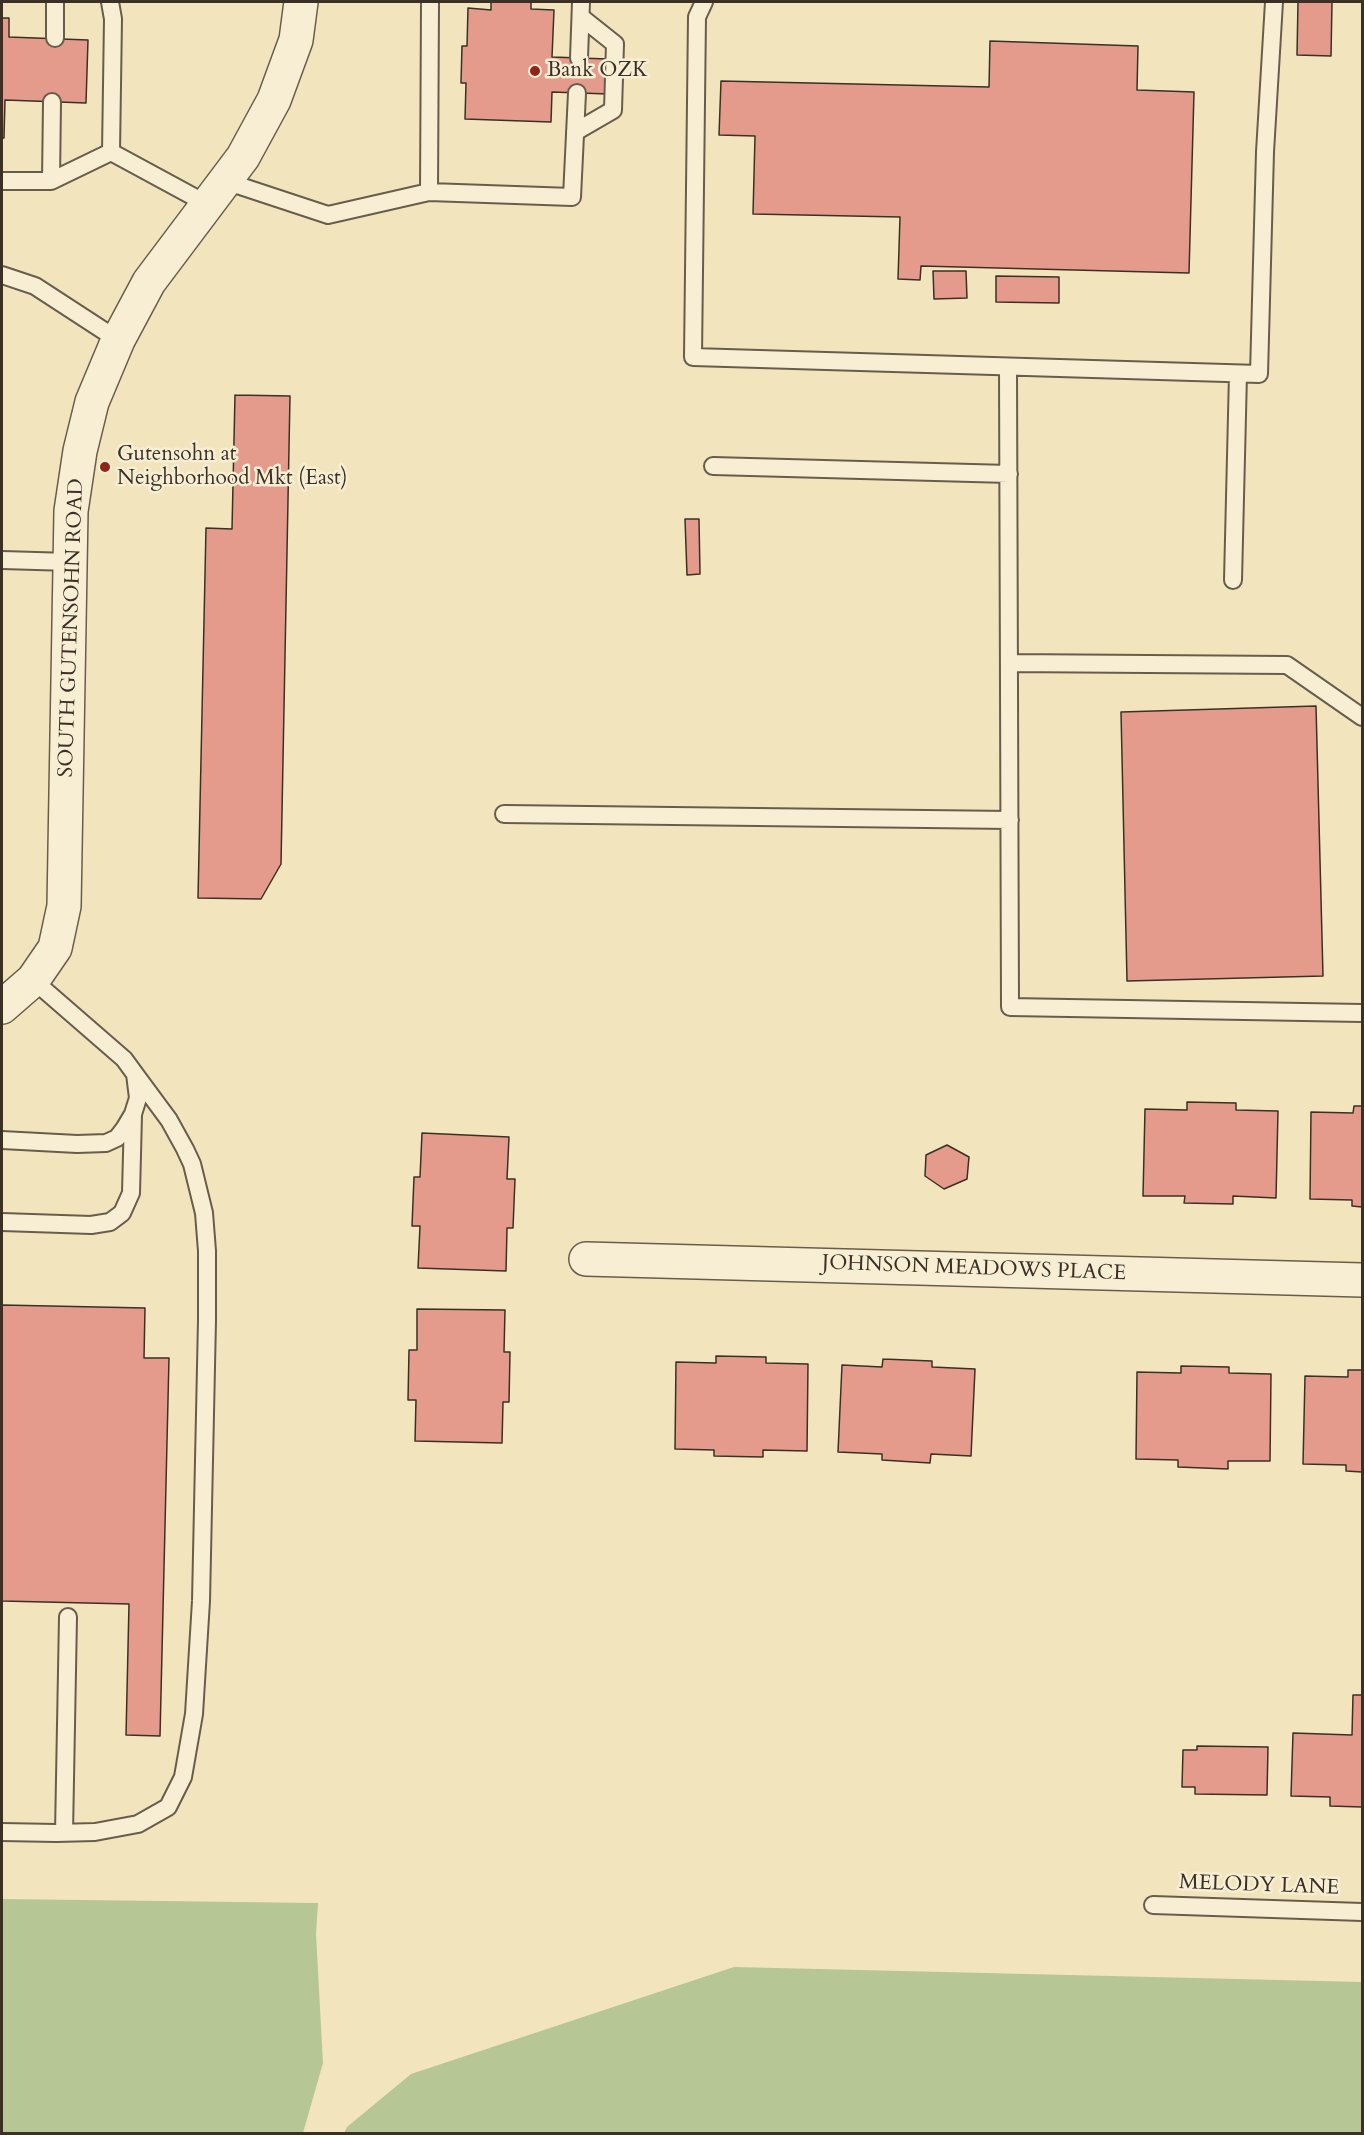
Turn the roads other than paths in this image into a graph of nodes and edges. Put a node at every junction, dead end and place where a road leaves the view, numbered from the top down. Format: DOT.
graph roads {
  1 [pos="55,2"];
  2 [pos="110,2"];
  3 [pos="301,2"];
  4 [pos="430,2"];
  5 [pos="704,2"];
  6 [pos="1274,2"];
  7 [pos="581,9"];
  8 [pos="55,38"];
  9 [pos="579,58"];
  10 [pos="577,93"];
  11 [pos="52,102"];
  12 [pos="575,132"];
  13 [pos="111,152"];
  14 [pos="2,181"];
  15 [pos="51,181"];
  16 [pos="429,192"];
  17 [pos="216,193"];
  18 [pos="2,275"];
  19 [pos="118,340"];
  20 [pos="1008,367"];
  21 [pos="1238,374"];
  22 [pos="713,466"];
  23 [pos="1009,474"];
  24 [pos="2,560"];
  25 [pos="70,562"];
  26 [pos="1233,580"];
  27 [pos="1009,663"];
  28 [pos="1362,717"];
  29 [pos="504,814"];
  30 [pos="1010,820"];
  31 [pos="33,980"];
  32 [pos="2,1007"];
  33 [pos="1362,1013"];
  34 [pos="135,1074"];
  35 [pos="133,1114"];
  36 [pos="2,1140"];
  37 [pos="2,1222"];
  38 [pos="586,1259"];
  39 [pos="1362,1280"];
  40 [pos="68,1617"];
  41 [pos="2,1832"];
  42 [pos="64,1833"];
  43 [pos="1153,1905"];
  44 [pos="1362,1912"];
  1 -- 8 [label="lane"];
  2 -- 13 [label="lane"];
  3 -- 17 [label="street, SOUTH GUTENSOHN ROAD"];
  4 -- 16 [label="lane"];
  5 -- 20 [label="lane"];
  6 -- 21 [label="lane"];
  7 -- 9 [label="lane"];
  7 -- 12 [label="lane"];
  10 -- 12 [label="lane"];
  11 -- 15 [label="lane"];
  12 -- 16 [label="lane"];
  13 -- 15 [label="lane"];
  13 -- 17 [label="lane"];
  14 -- 15 [label="lane"];
  16 -- 17 [label="lane"];
  17 -- 19 [label="street, SOUTH GUTENSOHN ROAD"];
  18 -- 19 [label="lane"];
  19 -- 25 [label="street, SOUTH GUTENSOHN ROAD"];
  20 -- 21 [label="lane"];
  20 -- 23 [label="lane"];
  21 -- 26 [label="lane"];
  22 -- 23 [label="lane"];
  23 -- 27 [label="lane"];
  24 -- 25 [label="lane"];
  25 -- 31 [label="street, SOUTH GUTENSOHN ROAD"];
  27 -- 28 [label="lane"];
  27 -- 30 [label="lane"];
  29 -- 30 [label="lane"];
  30 -- 33 [label="lane"];
  31 -- 32 [label="street, SOUTH GUTENSOHN ROAD"];
  31 -- 34 [label="lane"];
  34 -- 35 [label="lane"];
  34 -- 42 [label="lane"];
  35 -- 36 [label="lane"];
  35 -- 37 [label="lane"];
  38 -- 39 [label="street, JOHNSON MEADOWS PLACE"];
  40 -- 42 [label="lane"];
  41 -- 42 [label="lane"];
  43 -- 44 [label="lane, MELODY LANE"];
}
